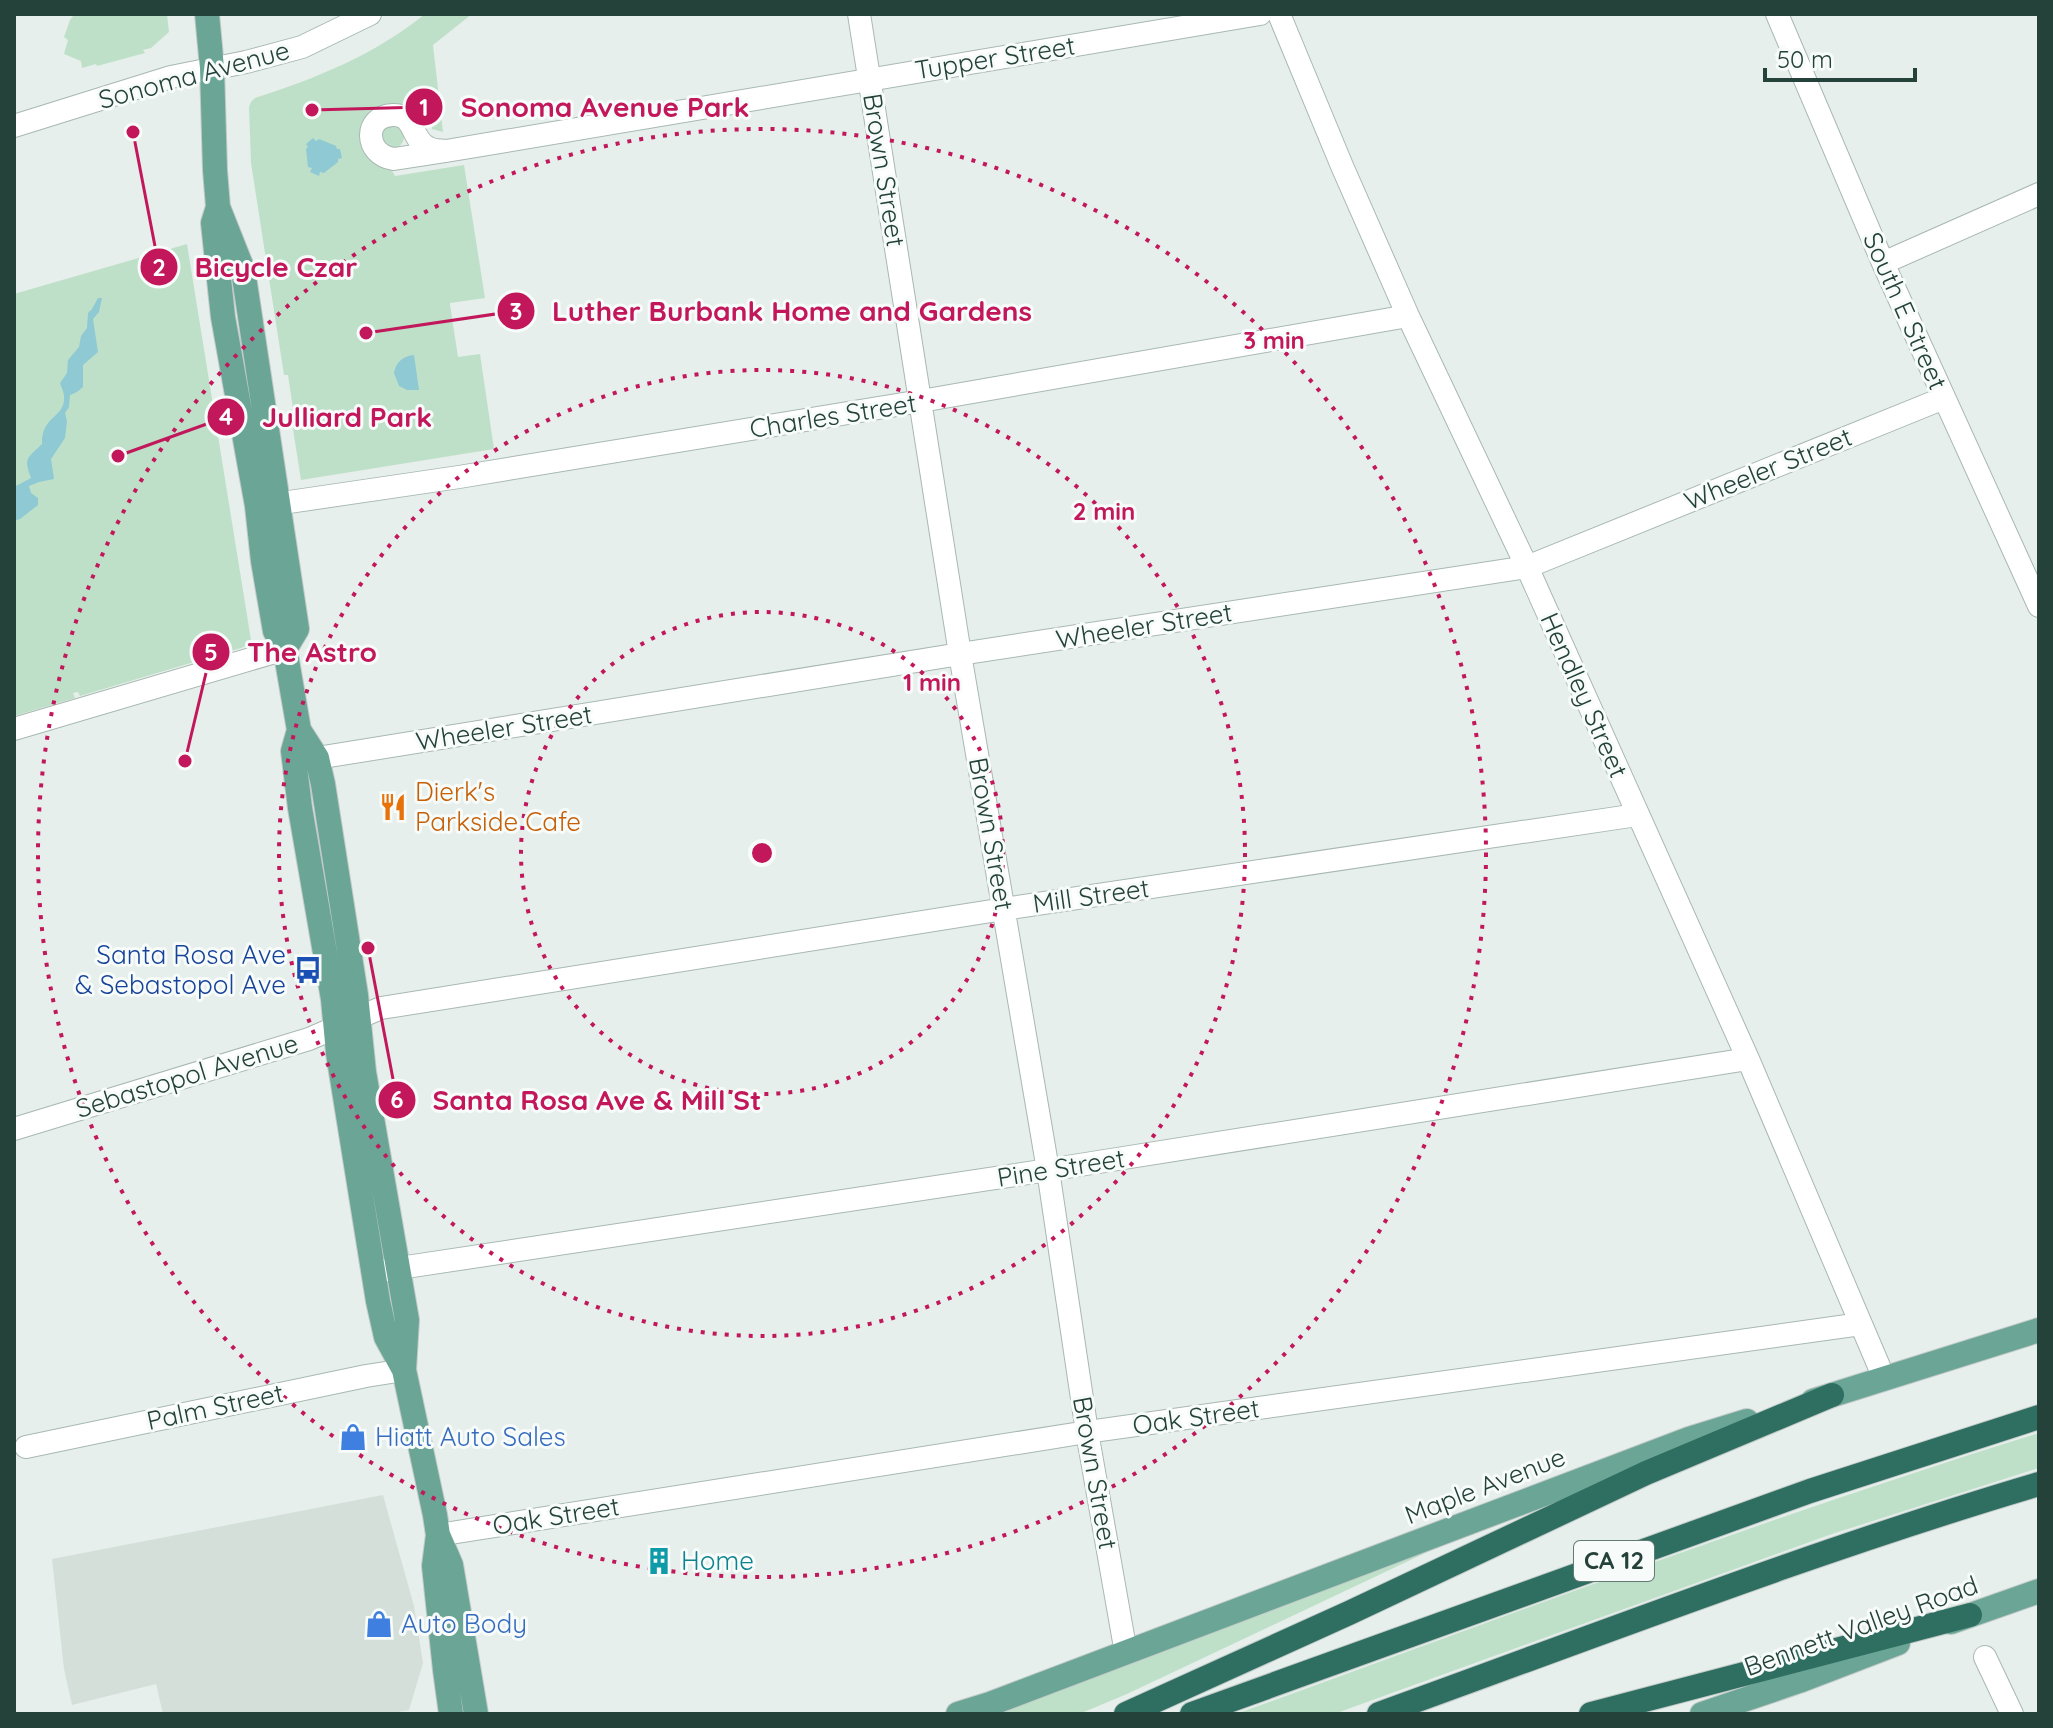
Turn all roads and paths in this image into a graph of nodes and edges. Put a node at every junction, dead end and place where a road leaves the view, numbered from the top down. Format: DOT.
graph roads {
  1 [pos="207,14"];
  2 [pos="370,14"];
  3 [pos="859,14"];
  4 [pos="1260,14"];
  5 [pos="1279,14"];
  6 [pos="1777,14"];
  7 [pos="212,68"];
  8 [pos="870,79"];
  9 [pos="14,126"];
  10 [pos="446,151"];
  11 [pos="2039,194"];
  12 [pos="1883,263"];
  13 [pos="1408,316"];
  14 [pos="1944,398"];
  15 [pos="921,401"];
  16 [pos="267,505"];
  17 [pos="1527,567"];
  18 [pos="2039,606"];
  19 [pos="285,649"];
  20 [pos="960,654"];
  21 [pos="14,729"];
  22 [pos="299,730"];
  23 [pos="317,758"];
  24 [pos="1637,815"];
  25 [pos="1004,909"];
  26 [pos="358,1017"];
  27 [pos="335,1027"];
  28 [pos="1748,1059"];
  29 [pos="14,1129"];
  30 [pos="1048,1170"];
  31 [pos="385,1270"];
  32 [pos="1861,1324"];
  33 [pos="2039,1330"];
  34 [pos="404,1370"];
  35 [pos="1884,1378"];
  36 [pos="1832,1395"];
  37 [pos="2039,1417"];
  38 [pos="1087,1432"];
  39 [pos="26,1447"];
  40 [pos="2039,1484"];
  41 [pos="438,1535"];
  42 [pos="2039,1591"];
  43 [pos="1970,1615"];
  44 [pos="1126,1653"];
  45 [pos="1985,1657"];
  46 [pos="451,1714"];
  47 [pos="476,1714"];
  48 [pos="958,1714"];
  49 [pos="1126,1714"];
  50 [pos="1192,1714"];
  51 [pos="1379,1714"];
  52 [pos="1591,1714"];
  53 [pos="1702,1714"];
  54 [pos="2012,1714"];
  1 -- 7 [label="main road"];
  2 -- 7 [label="street, Sonoma Avenue"];
  3 -- 8 [label="street, Brown Street"];
  4 -- 8 [label="street, Tupper Street"];
  5 -- 13 [label="street, Hendley Street"];
  6 -- 12 [label="street, South E Street"];
  7 -- 9 [label="street, Sonoma Avenue"];
  7 -- 16 [label="main road"];
  8 -- 10 [label="street, Tupper Street"];
  8 -- 15 [label="street, Brown Street"];
  11 -- 12 [label="street"];
  12 -- 14 [label="street, South E Street"];
  13 -- 15 [label="street, Charles Street"];
  13 -- 17 [label="street, Hendley Street"];
  14 -- 17 [label="street, Wheeler Street"];
  14 -- 18 [label="street, South E Street"];
  15 -- 16 [label="street, Charles Street"];
  15 -- 20 [label="street, Brown Street"];
  16 -- 19 [label="main road"];
  17 -- 20 [label="street, Wheeler Street"];
  17 -- 24 [label="street, Hendley Street"];
  19 -- 21 [label="street"];
  19 -- 22 [label="main road"];
  20 -- 23 [label="street, Wheeler Street"];
  20 -- 25 [label="street, Brown Street"];
  22 -- 23 [label="main road"];
  22 -- 27 [label="main road"];
  23 -- 26 [label="main road"];
  24 -- 25 [label="street, Mill Street"];
  24 -- 28 [label="street, Hendley Street"];
  25 -- 26 [label="street, Mill Street"];
  25 -- 30 [label="street, Brown Street"];
  26 -- 27 [label="street, Sebastopol Avenue"];
  26 -- 31 [label="main road"];
  27 -- 29 [label="street, Sebastopol Avenue"];
  27 -- 31 [label="main road"];
  28 -- 30 [label="street, Pine Street"];
  28 -- 32 [label="street, Hendley Street"];
  30 -- 31 [label="street, Pine Street"];
  30 -- 38 [label="street, Brown Street"];
  31 -- 34 [label="main road"];
  32 -- 35 [label="street, Hendley Street"];
  32 -- 38 [label="street, Oak Street"];
  33 -- 35 [label="main road, Maple Avenue"];
  34 -- 39 [label="street, Palm Street"];
  34 -- 41 [label="main road"];
  35 -- 36 [label="main road, Maple Avenue"];
  36 -- 44 [label="main road, Maple Avenue"];
  36 -- 49 [label="highway"];
  37 -- 50 [label="highway, CA 12"];
  38 -- 41 [label="street, Oak Street"];
  38 -- 44 [label="street, Brown Street"];
  40 -- 51 [label="highway, CA 12"];
  41 -- 46 [label="main road"];
  41 -- 47 [label="main road"];
  42 -- 43 [label="main road, Bennett Valley Road"];
  43 -- 52 [label="highway"];
  43 -- 53 [label="main road, Bennett Valley Road"];
  44 -- 48 [label="main road, Maple Avenue"];
  45 -- 54 [label="street"];
}
